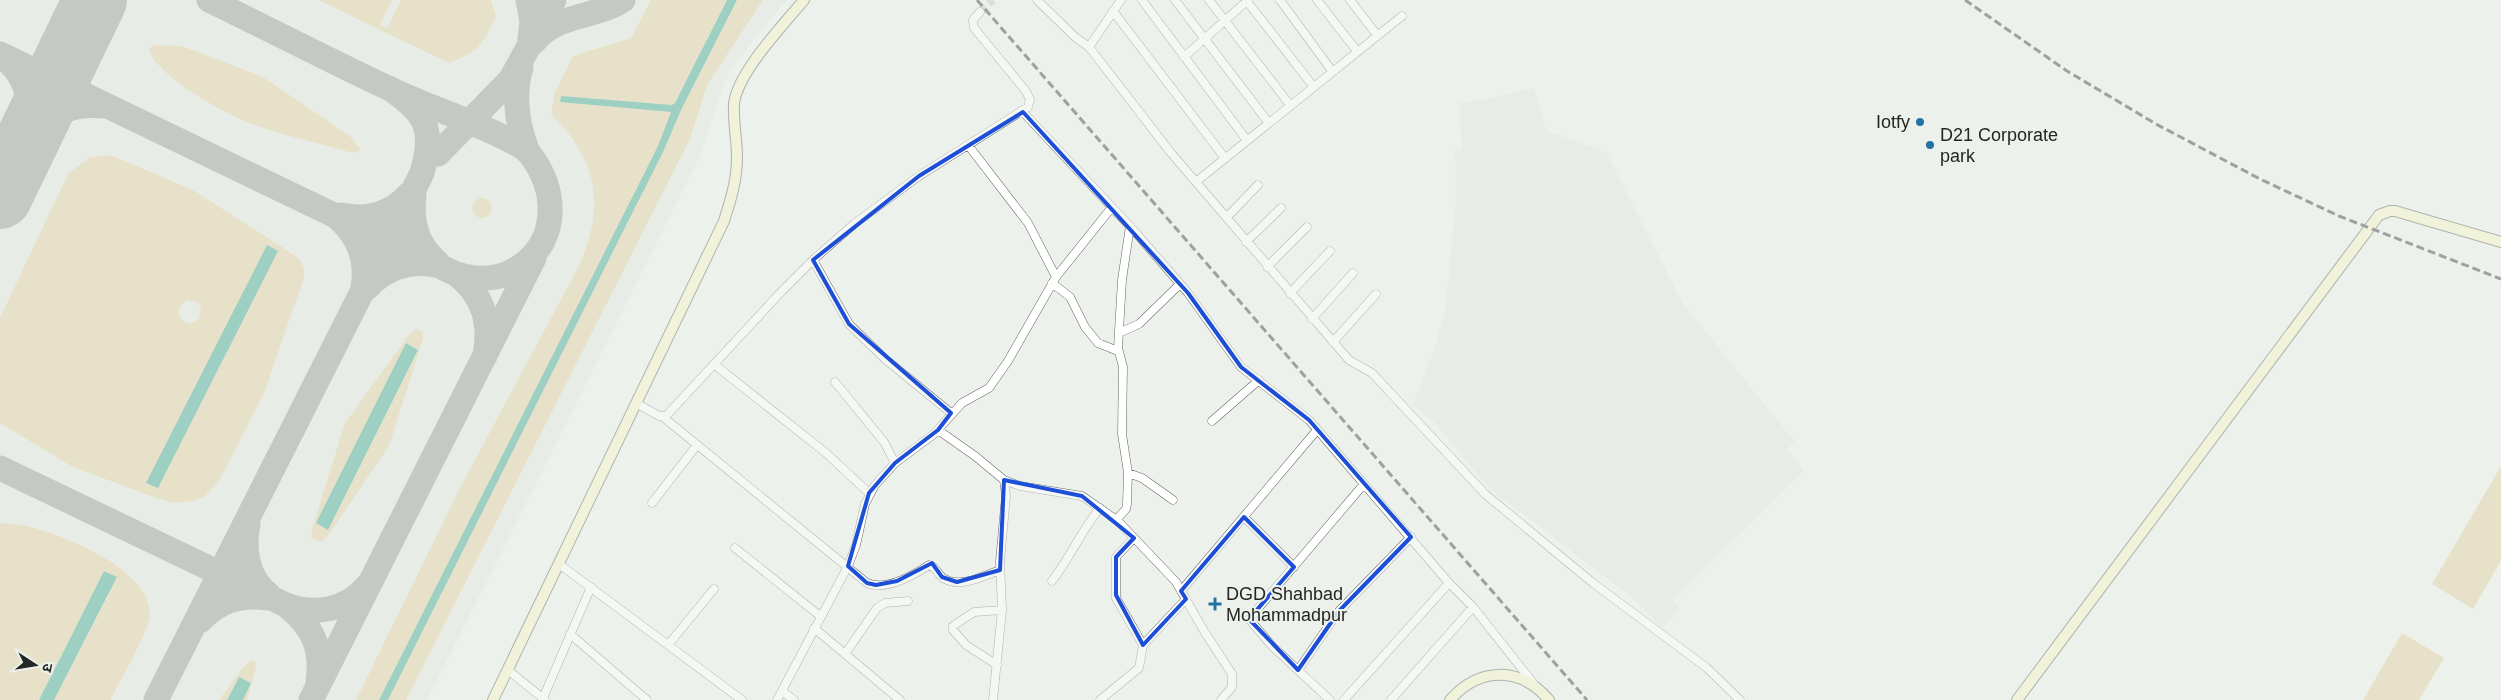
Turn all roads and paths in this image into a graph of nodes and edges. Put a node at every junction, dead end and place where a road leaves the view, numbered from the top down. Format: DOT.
graph roads {
  1 [pos="804,0"];
  2 [pos="1037,0"];
  3 [pos="1121,0"];
  4 [pos="1142,0"];
  5 [pos="1175,0"];
  6 [pos="1209,0"];
  7 [pos="1247,0"];
  8 [pos="1280,0"];
  9 [pos="1317,0"];
  10 [pos="1350,0"];
  11 [pos="1113,11"];
  12 [pos="980,12"];
  13 [pos="1402,16"];
  14 [pos="1225,20"];
  15 [pos="1377,36"];
  16 [pos="1204,39"];
  17 [pos="1089,47"];
  18 [pos="1357,51"];
  19 [pos="1184,57"];
  20 [pos="1332,71"];
  21 [pos="1313,86"];
  22 [pos="1290,105"];
  23 [pos="1023,112"];
  24 [pos="1268,122"];
  25 [pos="1246,139"];
  26 [pos="968,145"];
  27 [pos="1224,157"];
  28 [pos="1198,183"];
  29 [pos="1258,185"];
  30 [pos="1112,207"];
  31 [pos="1281,208"];
  32 [pos="1227,218"];
  33 [pos="1130,226"];
  34 [pos="1306,227"];
  35 [pos="1246,242"];
  36 [pos="2501,242"];
  37 [pos="1330,251"];
  38 [pos="813,260"];
  39 [pos="1267,267"];
  40 [pos="1352,273"];
  41 [pos="1054,280"];
  42 [pos="1180,284"];
  43 [pos="1290,293"];
  44 [pos="1376,294"];
  45 [pos="1312,318"];
  46 [pos="1119,334"];
  47 [pos="1333,342"];
  48 [pos="1118,351"];
  49 [pos="715,365"];
  50 [pos="1259,380"];
  51 [pos="836,382"];
  52 [pos="636,403"];
  53 [pos="950,413"];
  54 [pos="663,417"];
  55 [pos="1212,421"];
  56 [pos="938,430"];
  57 [pos="1318,430"];
  58 [pos="697,445"];
  59 [pos="895,463"];
  60 [pos="1128,473"];
  61 [pos="1004,480"];
  62 [pos="1364,484"];
  63 [pos="869,493"];
  64 [pos="1172,500"];
  65 [pos="652,503"];
  66 [pos="1100,508"];
  67 [pos="1244,517"];
  68 [pos="1116,520"];
  69 [pos="1411,537"];
  70 [pos="1134,538"];
  71 [pos="735,548"];
  72 [pos="559,564"];
  73 [pos="848,566"];
  74 [pos="1294,567"];
  75 [pos="1000,570"];
  76 [pos="1052,581"];
  77 [pos="1449,583"];
  78 [pos="591,587"];
  79 [pos="714,588"];
  80 [pos="1181,591"];
  81 [pos="1186,599"];
  82 [pos="908,601"];
  83 [pos="1473,607"];
  84 [pos="1002,610"];
  85 [pos="820,616"];
  86 [pos="814,628"];
  87 [pos="570,634"];
  88 [pos="668,645"];
  89 [pos="1143,645"];
  90 [pos="845,654"];
  91 [pos="997,665"];
  92 [pos="508,670"];
  93 [pos="1298,670"];
  94 [pos="1537,687"];
  95 [pos="782,691"];
  96 [pos="544,699"];
  97 [pos="493,700"];
  98 [pos="647,700"];
  99 [pos="742,700"];
  100 [pos="777,700"];
  101 [pos="794,700"];
  102 [pos="900,700"];
  103 [pos="993,700"];
  104 [pos="1100,700"];
  105 [pos="1221,700"];
  106 [pos="1330,700"];
  107 [pos="1344,700"];
  108 [pos="1391,700"];
  109 [pos="1450,700"];
  110 [pos="1549,700"];
  111 [pos="1740,700"];
  112 [pos="2017,700"];
  1 -- 52 [label="street"];
  2 -- 17 [label="street"];
  3 -- 11 [label="street"];
  4 -- 19 [label="street"];
  5 -- 16 [label="street"];
  6 -- 14 [label="street"];
  7 -- 14 [label="street"];
  7 -- 21 [label="street"];
  8 -- 20 [label="street"];
  9 -- 18 [label="street"];
  10 -- 15 [label="street"];
  11 -- 17 [label="street"];
  11 -- 27 [label="street"];
  12 -- 23 [label="street"];
  13 -- 15 [label="street"];
  14 -- 16 [label="street"];
  14 -- 22 [label="street"];
  15 -- 18 [label="street"];
  16 -- 19 [label="street"];
  16 -- 24 [label="street"];
  17 -- 28 [label="street"];
  18 -- 20 [label="street"];
  19 -- 25 [label="street"];
  20 -- 21 [label="street"];
  21 -- 22 [label="street"];
  22 -- 24 [label="street"];
  23 -- 26 [label="street"];
  23 -- 30 [label="street"];
  24 -- 25 [label="street"];
  25 -- 27 [label="street"];
  26 -- 38 [label="street"];
  26 -- 41 [label="street"];
  27 -- 28 [label="street"];
  28 -- 32 [label="street"];
  29 -- 32 [label="street"];
  30 -- 33 [label="street"];
  30 -- 41 [label="street"];
  31 -- 35 [label="street"];
  32 -- 35 [label="street"];
  33 -- 42 [label="street"];
  33 -- 46 [label="street"];
  34 -- 39 [label="street"];
  35 -- 39 [label="street"];
  36 -- 112 [label="street"];
  37 -- 43 [label="street"];
  38 -- 49 [label="street"];
  38 -- 53 [label="street"];
  39 -- 43 [label="street"];
  40 -- 45 [label="street"];
  41 -- 48 [label="street"];
  41 -- 53 [label="street"];
  42 -- 46 [label="street"];
  42 -- 50 [label="street"];
  43 -- 45 [label="street"];
  44 -- 47 [label="street"];
  45 -- 47 [label="street"];
  46 -- 48 [label="street"];
  47 -- 111 [label="street"];
  48 -- 60 [label="street"];
  49 -- 54 [label="street"];
  49 -- 63 [label="street"];
  50 -- 55 [label="street"];
  50 -- 57 [label="street"];
  51 -- 59 [label="street"];
  52 -- 54 [label="street"];
  52 -- 72 [label="street"];
  53 -- 56 [label="street"];
  54 -- 58 [label="street"];
  56 -- 59 [label="street"];
  56 -- 61 [label="street"];
  57 -- 62 [label="street"];
  57 -- 67 [label="street"];
  58 -- 65 [label="street"];
  58 -- 73 [label="street"];
  59 -- 63 [label="street"];
  60 -- 64 [label="street"];
  60 -- 68 [label="street"];
  61 -- 66 [label="street"];
  61 -- 75 [label="street"];
  62 -- 69 [label="street"];
  62 -- 74 [label="street"];
  63 -- 73 [label="street"];
  66 -- 68 [label="street"];
  66 -- 76 [label="street"];
  67 -- 74 [label="street"];
  67 -- 80 [label="street"];
  68 -- 70 [label="street"];
  69 -- 77 [label="street"];
  69 -- 93 [label="street"];
  70 -- 80 [label="street"];
  70 -- 89 [label="street"];
  71 -- 85 [label="street"];
  72 -- 78 [label="street"];
  72 -- 92 [label="street"];
  73 -- 75 [label="street"];
  73 -- 85 [label="street"];
  74 -- 93 [label="street"];
  75 -- 84 [label="street"];
  77 -- 83 [label="street"];
  77 -- 107 [label="street"];
  78 -- 87 [label="street"];
  78 -- 88 [label="street"];
  79 -- 88 [label="street"];
  80 -- 81 [label="street"];
  81 -- 89 [label="street"];
  81 -- 105 [label="street"];
  82 -- 90 [label="street"];
  83 -- 94 [label="street"];
  83 -- 108 [label="street"];
  84 -- 91 [label="street"];
  84 -- 91 [label="street"];
  85 -- 86 [label="street"];
  86 -- 90 [label="street"];
  86 -- 95 [label="street"];
  87 -- 96 [label="street"];
  87 -- 98 [label="street"];
  88 -- 99 [label="street"];
  89 -- 104 [label="street"];
  90 -- 102 [label="street"];
  91 -- 103 [label="street"];
  92 -- 96 [label="street"];
  92 -- 97 [label="street"];
  93 -- 106 [label="street"];
  94 -- 109 [label="street"];
  94 -- 110 [label="street"];
  95 -- 100 [label="street"];
  95 -- 101 [label="street"];
}
